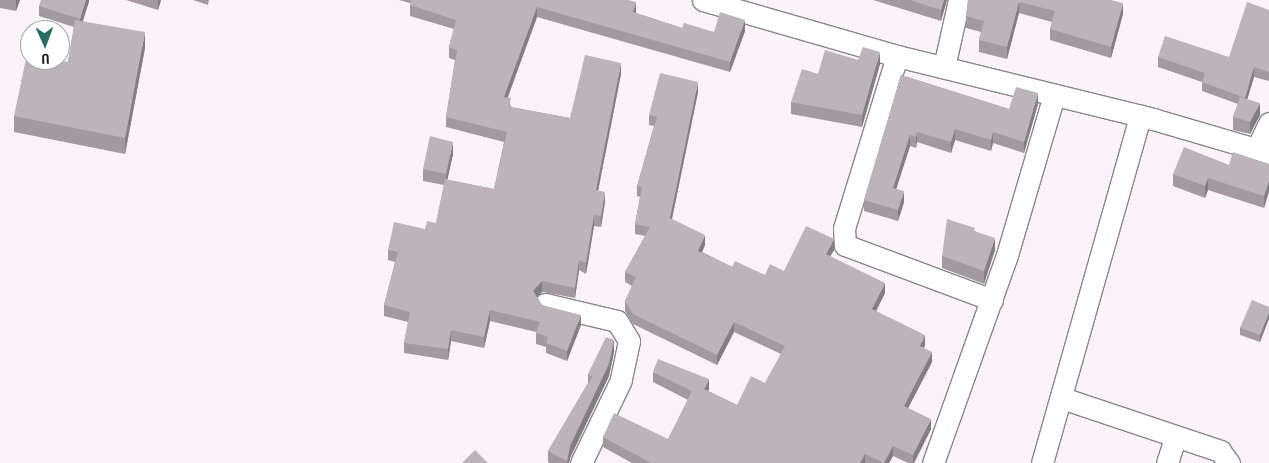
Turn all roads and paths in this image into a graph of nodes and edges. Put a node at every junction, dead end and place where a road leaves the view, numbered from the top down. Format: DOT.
graph roads {
  1 [pos="703,0"];
  2 [pos="959,0"];
  3 [pos="757,7"];
  4 [pos="897,56"];
  5 [pos="944,67"];
  6 [pos="1054,95"];
  7 [pos="1140,116"];
  8 [pos="1269,123"];
  9 [pos="1263,151"];
  10 [pos="992,300"];
  11 [pos="545,304"];
  12 [pos="1062,398"];
  13 [pos="1175,438"];
  14 [pos="581,463"];
  15 [pos="933,463"];
  16 [pos="1042,463"];
  17 [pos="1167,463"];
  18 [pos="1229,463"];
  1 -- 3 [label="street"];
  2 -- 5 [label="street"];
  3 -- 4 [label="street"];
  4 -- 5 [label="street"];
  4 -- 10 [label="street"];
  5 -- 6 [label="street"];
  6 -- 7 [label="street"];
  6 -- 10 [label="street"];
  7 -- 9 [label="street"];
  7 -- 12 [label="street"];
  8 -- 9 [label="street"];
  10 -- 15 [label="street"];
  11 -- 14 [label="street"];
  12 -- 13 [label="street"];
  12 -- 16 [label="street"];
  13 -- 17 [label="street"];
  13 -- 18 [label="street"];
}
